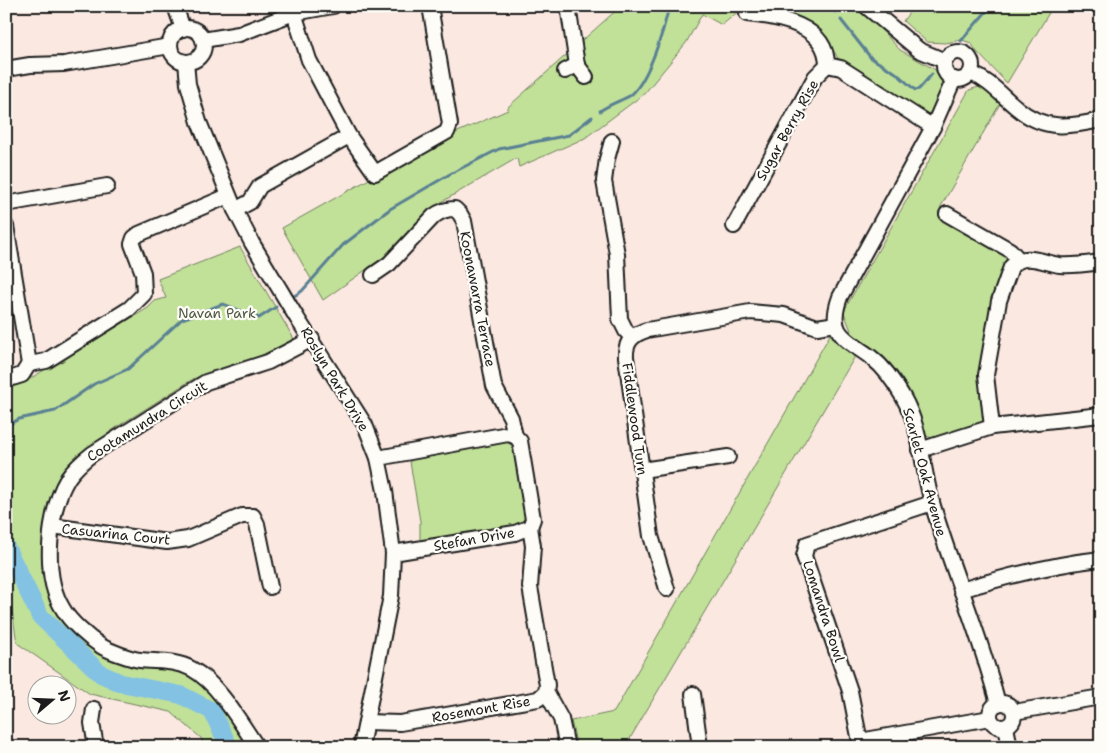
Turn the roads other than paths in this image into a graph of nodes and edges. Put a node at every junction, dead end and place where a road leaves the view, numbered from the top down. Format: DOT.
graph roads {
  1 [pos="175,6"];
  2 [pos="333,6"];
  3 [pos="430,6"];
  4 [pos="568,6"];
  5 [pos="866,6"];
  6 [pos="294,13"];
  7 [pos="747,14"];
  8 [pos="182,29"];
  9 [pos="203,40"];
  10 [pos="170,46"];
  11 [pos="946,61"];
  12 [pos="186,62"];
  13 [pos="827,65"];
  14 [pos="6,69"];
  15 [pos="971,73"];
  16 [pos="586,77"];
  17 [pos="954,79"];
  18 [pos="1101,120"];
  19 [pos="933,127"];
  20 [pos="349,136"];
  21 [pos="612,141"];
  22 [pos="107,186"];
  23 [pos="228,196"];
  24 [pos="6,204"];
  25 [pos="234,210"];
  26 [pos="947,214"];
  27 [pos="6,226"];
  28 [pos="734,226"];
  29 [pos="1019,260"];
  30 [pos="1101,262"];
  31 [pos="373,275"];
  32 [pos="836,324"];
  33 [pos="632,338"];
  34 [pos="312,339"];
  35 [pos="29,364"];
  36 [pos="6,380"];
  37 [pos="1101,415"];
  38 [pos="992,427"];
  39 [pos="515,436"];
  40 [pos="920,450"];
  41 [pos="728,457"];
  42 [pos="378,458"];
  43 [pos="642,470"];
  44 [pos="932,503"];
  45 [pos="52,526"];
  46 [pos="530,526"];
  47 [pos="393,553"];
  48 [pos="1101,559"];
  49 [pos="270,587"];
  50 [pos="667,589"];
  51 [pos="961,590"];
  52 [pos="546,692"];
  53 [pos="693,694"];
  54 [pos="1101,697"];
  55 [pos="998,704"];
  56 [pos="94,709"];
  57 [pos="1014,712"];
  58 [pos="990,718"];
  59 [pos="366,722"];
  60 [pos="1006,727"];
  61 [pos="860,744"];
  62 [pos="96,747"];
  63 [pos="257,747"];
  64 [pos="361,747"];
  65 [pos="567,747"];
  66 [pos="700,747"];
  67 [pos="1010,747"];
  1 -- 8 [label="street"];
  2 -- 6 [label="street"];
  3 -- 20 [label="street"];
  4 -- 16 [label="street"];
  5 -- 11 [label="street"];
  6 -- 9 [label="street"];
  6 -- 20 [label="street"];
  7 -- 13 [label="street"];
  8 -- 9 [label="street"];
  8 -- 10 [label="street"];
  9 -- 12 [label="street"];
  10 -- 12 [label="street"];
  10 -- 14 [label="street"];
  11 -- 15 [label="street"];
  11 -- 17 [label="street"];
  12 -- 23 [label="street, Roslyn Park Drive"];
  13 -- 19 [label="street, Sugar Berry Rise"];
  13 -- 28 [label="street, Sugar Berry Rise"];
  15 -- 17 [label="street"];
  15 -- 18 [label="street"];
  17 -- 19 [label="street"];
  19 -- 32 [label="street"];
  20 -- 25 [label="street"];
  21 -- 33 [label="street"];
  22 -- 24 [label="street"];
  23 -- 25 [label="street, Roslyn Park Drive"];
  23 -- 35 [label="street"];
  25 -- 34 [label="street, Roslyn Park Drive"];
  26 -- 29 [label="street"];
  27 -- 35 [label="street"];
  29 -- 30 [label="street"];
  29 -- 38 [label="street"];
  31 -- 39 [label="street, Koonawarra Terrace"];
  32 -- 33 [label="street"];
  32 -- 40 [label="street, Scarlet Oak Avenue"];
  33 -- 43 [label="street, Fiddlewood Turn"];
  34 -- 42 [label="street, Roslyn Park Drive"];
  34 -- 45 [label="street, Cootamundra Circuit"];
  35 -- 36 [label="street"];
  37 -- 38 [label="street"];
  38 -- 40 [label="street"];
  39 -- 42 [label="street"];
  39 -- 46 [label="street, Stefan Drive"];
  40 -- 44 [label="street, Scarlet Oak Avenue"];
  41 -- 43 [label="street"];
  42 -- 47 [label="street, Roslyn Park Drive"];
  43 -- 50 [label="street, Fiddlewood Turn"];
  44 -- 51 [label="street, Scarlet Oak Avenue"];
  44 -- 61 [label="street, Lomandra Bowl"];
  45 -- 49 [label="street, Casuarina Court"];
  45 -- 63 [label="street, Cootamundra Circuit"];
  46 -- 47 [label="street, Stefan Drive"];
  46 -- 52 [label="street, Rosemont Rise"];
  47 -- 59 [label="street, Roslyn Park Drive"];
  48 -- 51 [label="street"];
  51 -- 55 [label="street, Scarlet Oak Avenue"];
  52 -- 59 [label="street, Rosemont Rise"];
  52 -- 65 [label="street"];
  53 -- 66 [label="street"];
  54 -- 57 [label="street"];
  55 -- 57 [label="street"];
  55 -- 58 [label="street"];
  56 -- 62 [label="street"];
  57 -- 60 [label="street"];
  58 -- 60 [label="street"];
  58 -- 61 [label="street"];
  59 -- 64 [label="street, Roslyn Park Drive"];
  60 -- 67 [label="street"];
}
